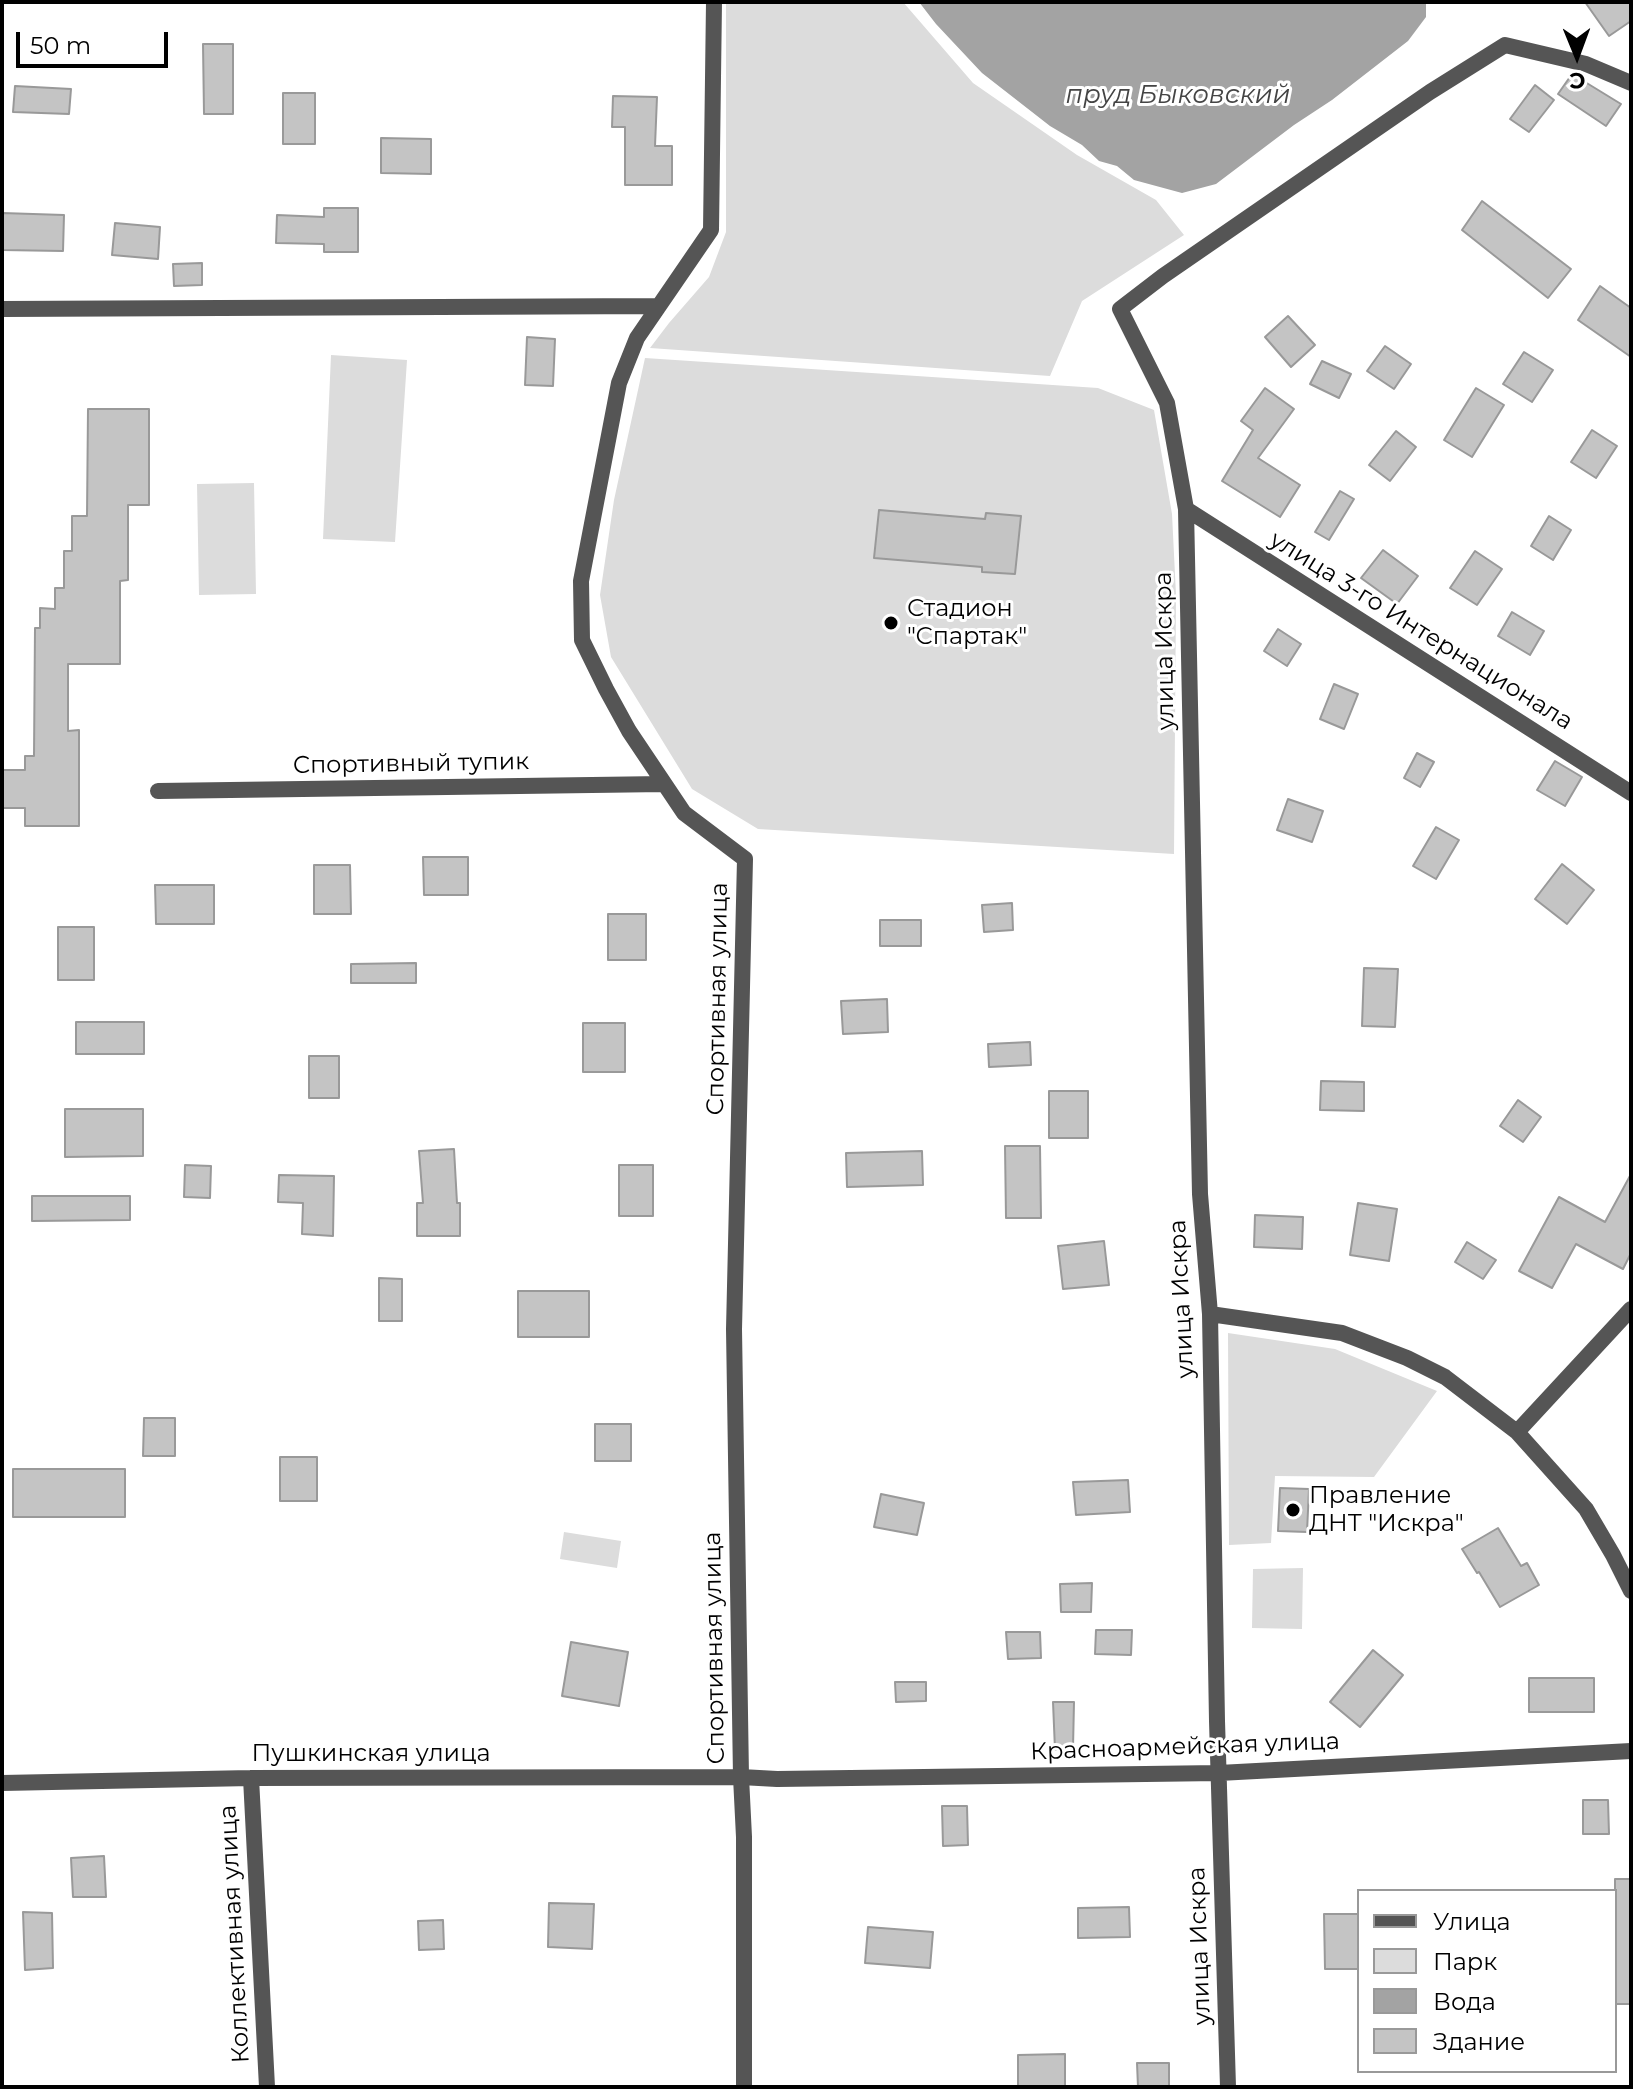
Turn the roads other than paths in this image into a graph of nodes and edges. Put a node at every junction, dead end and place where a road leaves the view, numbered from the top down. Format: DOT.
graph roads {
  1 [pos="714,2"];
  2 [pos="1631,83"];
  3 [pos="659,306"];
  4 [pos="2,309"];
  5 [pos="1186,509"];
  6 [pos="664,784"];
  7 [pos="158,791"];
  8 [pos="1631,793"];
  9 [pos="1631,1309"];
  10 [pos="1210,1314"];
  11 [pos="1517,1432"];
  12 [pos="1631,1591"];
  13 [pos="1631,1751"];
  14 [pos="1219,1773"];
  15 [pos="741,1777"];
  16 [pos="251,1778"];
  17 [pos="2,1783"];
  18 [pos="267,2087"];
  19 [pos="744,2087"];
  20 [pos="1228,2087"];
  1 -- 3 [label="street, Спортивная улица"];
  2 -- 5 [label="street, улица Искра"];
  3 -- 4 [label="street"];
  3 -- 6 [label="street, Спортивная улица"];
  5 -- 8 [label="street, улица 3-го Интернационала"];
  5 -- 10 [label="street, улица Искра"];
  6 -- 7 [label="street, Спортивный тупик"];
  6 -- 15 [label="street, Спортивная улица"];
  9 -- 11 [label="street"];
  10 -- 11 [label="street"];
  10 -- 14 [label="street, улица Искра"];
  11 -- 12 [label="street"];
  13 -- 14 [label="street, Красноармейская улица"];
  14 -- 15 [label="street, Красноармейская улица"];
  14 -- 20 [label="street, улица Искра"];
  15 -- 16 [label="street, Пушкинская улица"];
  15 -- 19 [label="street, Спортивная улица"];
  16 -- 17 [label="street, Пушкинская улица"];
  16 -- 18 [label="street, Коллективная улица"];
}
